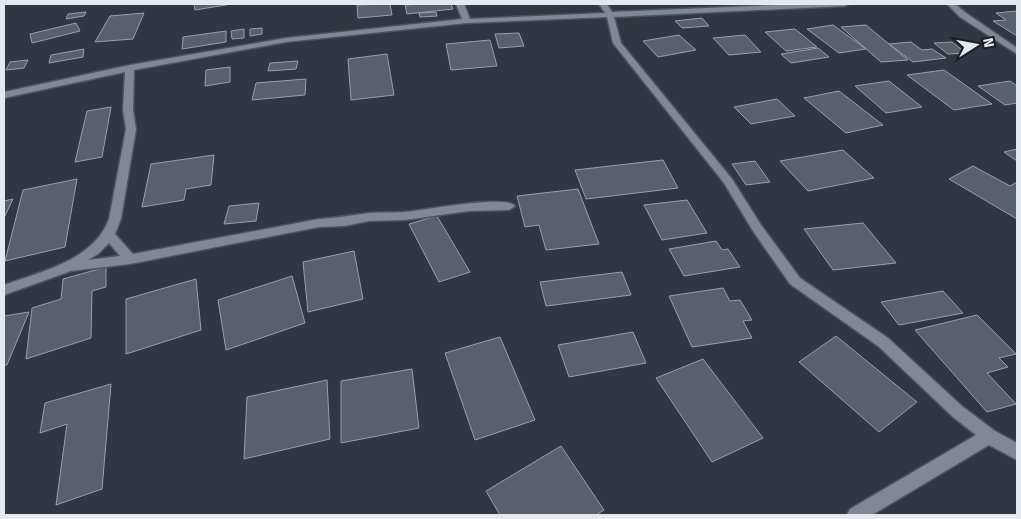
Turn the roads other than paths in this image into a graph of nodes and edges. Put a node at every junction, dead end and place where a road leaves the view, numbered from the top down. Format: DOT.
graph roads {
  1 [pos="460,4"];
  2 [pos="603,4"];
  3 [pos="845,4"];
  4 [pos="951,4"];
  5 [pos="610,15"];
  6 [pos="467,21"];
  7 [pos="1017,52"];
  8 [pos="130,68"];
  9 [pos="4,95"];
  10 [pos="510,206"];
  11 [pos="109,235"];
  12 [pos="130,259"];
  13 [pos="66,268"];
  14 [pos="4,290"];
  15 [pos="990,436"];
  16 [pos="1017,452"];
  17 [pos="856,515"];
  1 -- 6 [label="street"];
  2 -- 5 [label="street"];
  3 -- 5 [label="street"];
  4 -- 7 [label="street"];
  5 -- 6 [label="street"];
  5 -- 15 [label="street"];
  6 -- 8 [label="street"];
  8 -- 9 [label="street"];
  8 -- 11 [label="street"];
  10 -- 12 [label="street"];
  11 -- 12 [label="street"];
  11 -- 13 [label="street"];
  12 -- 13 [label="street"];
  13 -- 14 [label="street"];
  15 -- 16 [label="street"];
  15 -- 17 [label="street"];
}
